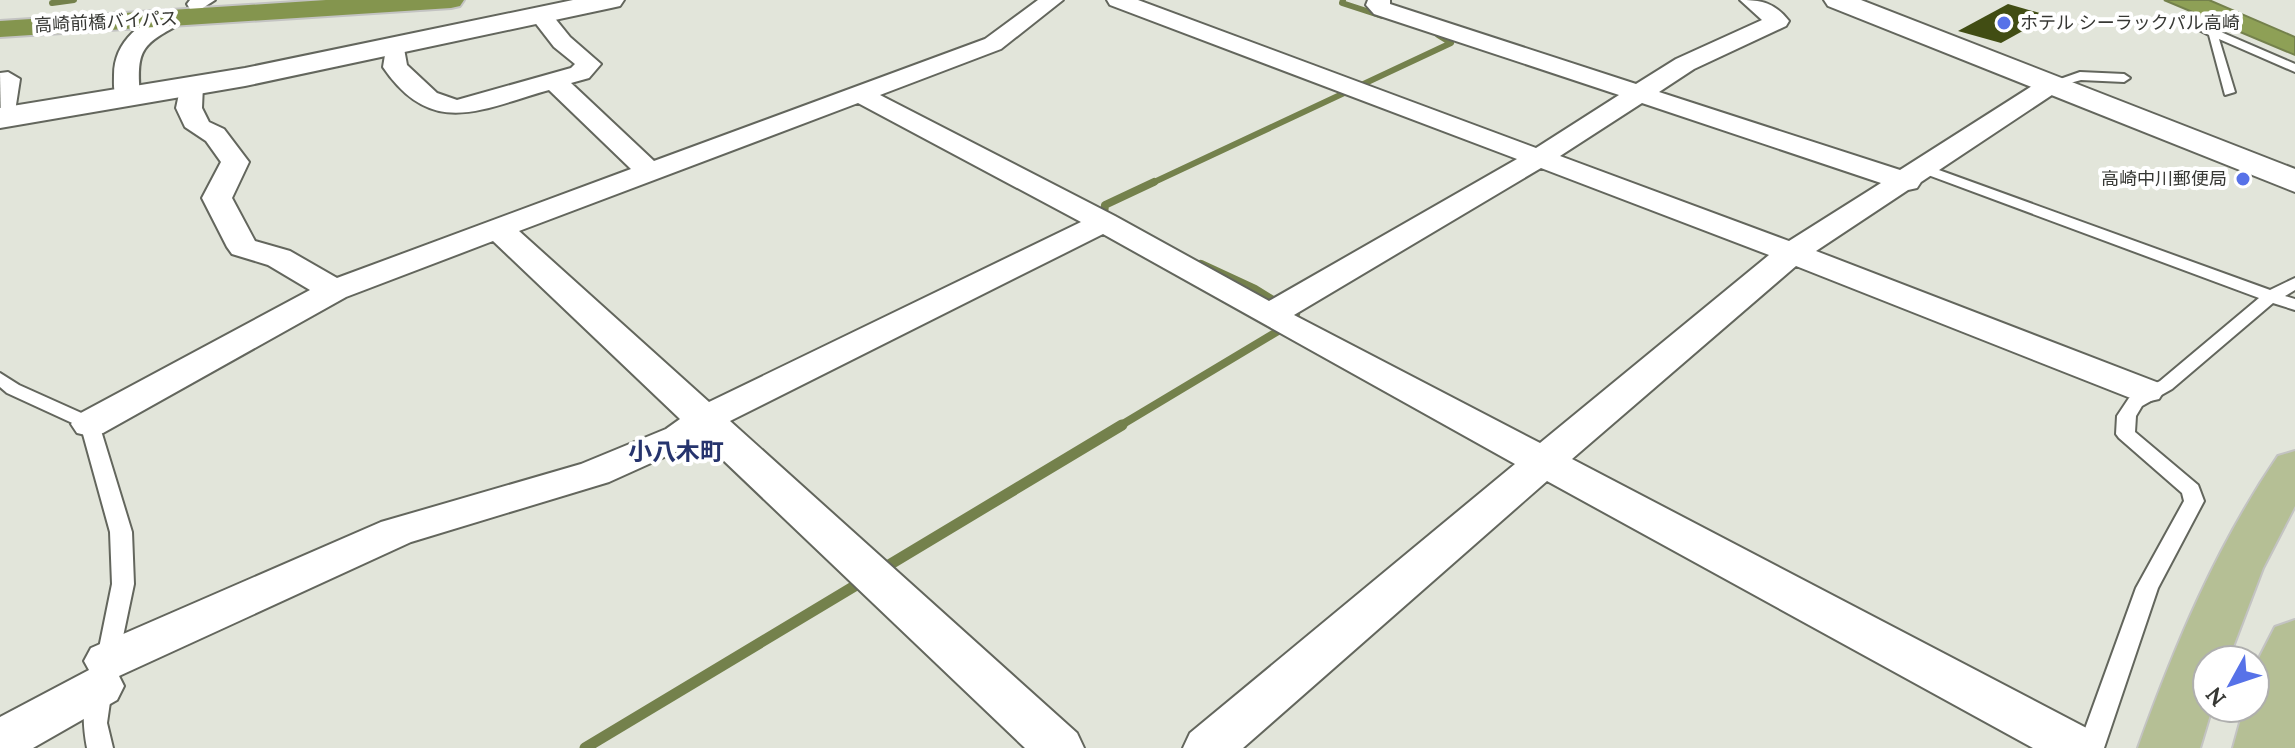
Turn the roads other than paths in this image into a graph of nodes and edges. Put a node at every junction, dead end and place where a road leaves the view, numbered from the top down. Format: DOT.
graph roads {
  1 [pos="277,0"];
  2 [pos="451,0"];
  3 [pos="611,0"];
  4 [pos="1052,0"];
  5 [pos="1118,0"];
  6 [pos="1379,0"];
  7 [pos="1751,0"];
  8 [pos="1837,0"];
  9 [pos="201,2"];
  10 [pos="541,16"];
  11 [pos="0,17"];
  12 [pos="174,18"];
  13 [pos="2203,28"];
  14 [pos="0,29"];
  15 [pos="2216,34"];
  16 [pos="395,48"];
  17 [pos="2295,68"];
  18 [pos="2124,78"];
  19 [pos="0,80"];
  20 [pos="554,81"];
  21 [pos="2052,84"];
  22 [pos="191,85"];
  23 [pos="2229,92"];
  24 [pos="1641,93"];
  25 [pos="127,94"];
  26 [pos="859,94"];
  27 [pos="1,118"];
  28 [pos="1539,158"];
  29 [pos="648,170"];
  30 [pos="1916,175"];
  31 [pos="2295,182"];
  32 [pos="1104,222"];
  33 [pos="496,227"];
  34 [pos="1792,253"];
  35 [pos="2295,283"];
  36 [pos="334,290"];
  37 [pos="2270,297"];
  38 [pos="2295,305"];
  39 [pos="1269,315"];
  40 [pos="0,378"];
  41 [pos="2146,391"];
  42 [pos="704,419"];
  43 [pos="90,424"];
  44 [pos="1545,463"];
  45 [pos="2295,467"];
  46 [pos="2295,642"];
  47 [pos="104,674"];
  48 [pos="0,742"];
  49 [pos="100,748"];
  50 [pos="1059,748"];
  51 [pos="1208,748"];
  52 [pos="2078,748"];
  53 [pos="2091,748"];
  54 [pos="2169,748"];
  55 [pos="2264,748"];
  1 -- 9 [label="highway, 高崎前橋バイパス"];
  2 -- 12 [label="highway, 高崎前橋バイパス"];
  3 -- 10 [label="street"];
  4 -- 26 [label="street"];
  5 -- 28 [label="street"];
  6 -- 24 [label="street"];
  7 -- 24 [label="street"];
  8 -- 21 [label="street"];
  9 -- 11 [label="highway, 高崎前橋バイパス"];
  10 -- 16 [label="street"];
  10 -- 20 [label="street"];
  12 -- 14 [label="highway, 高崎前橋バイパス"];
  12 -- 25 [label="street"];
  13 -- 15 [label="lane"];
  15 -- 17 [label="lane"];
  15 -- 23 [label="lane"];
  16 -- 20 [label="street"];
  16 -- 22 [label="street"];
  18 -- 21 [label="lane"];
  19 -- 27 [label="street"];
  20 -- 29 [label="street"];
  21 -- 30 [label="street"];
  21 -- 31 [label="street"];
  22 -- 25 [label="street"];
  22 -- 36 [label="street"];
  24 -- 28 [label="street"];
  24 -- 30 [label="street"];
  25 -- 27 [label="street"];
  26 -- 29 [label="street"];
  26 -- 32 [label="street"];
  28 -- 34 [label="street"];
  28 -- 39 [label="street"];
  29 -- 33 [label="street"];
  30 -- 34 [label="street"];
  30 -- 37 [label="lane"];
  32 -- 39 [label="street"];
  32 -- 42 [label="street"];
  33 -- 36 [label="street"];
  33 -- 42 [label="street"];
  34 -- 41 [label="street"];
  34 -- 44 [label="street"];
  35 -- 37 [label="lane"];
  36 -- 43 [label="street"];
  37 -- 38 [label="lane"];
  37 -- 41 [label="lane"];
  39 -- 44 [label="street"];
  40 -- 43 [label="lane"];
  41 -- 53 [label="lane"];
  42 -- 47 [label="street"];
  42 -- 50 [label="street"];
  43 -- 47 [label="lane"];
  44 -- 51 [label="street"];
  44 -- 52 [label="street"];
  45 -- 54 [label="main road"];
  46 -- 55 [label="main road"];
  47 -- 48 [label="street"];
  47 -- 49 [label="lane"];
}
